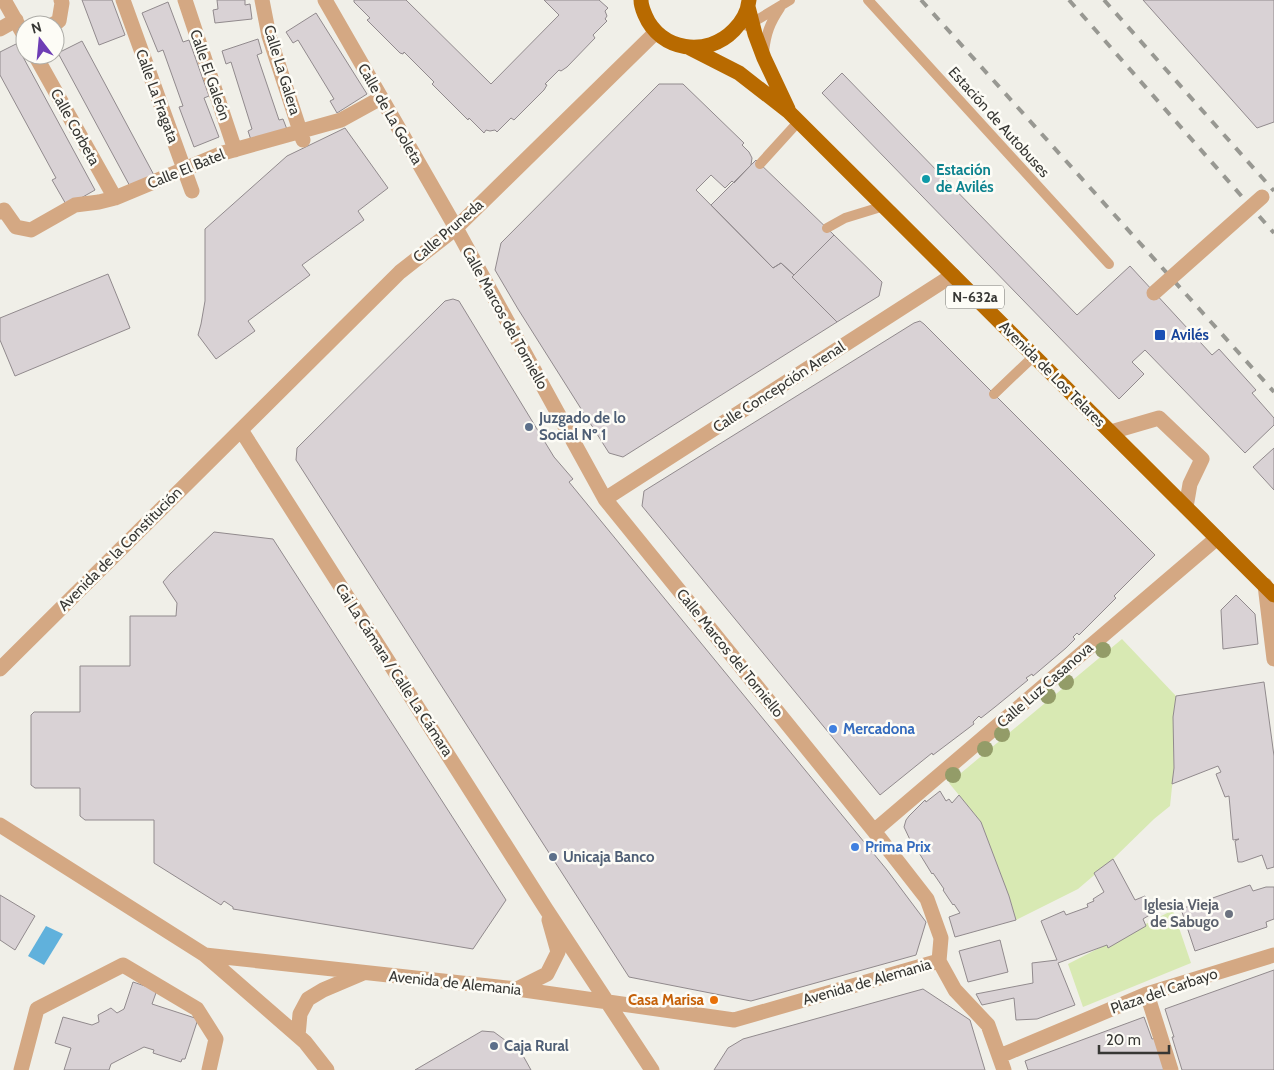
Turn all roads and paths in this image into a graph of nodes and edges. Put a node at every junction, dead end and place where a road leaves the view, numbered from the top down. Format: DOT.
graph roads {
  1 [pos="4,0"];
  2 [pos="62,0"];
  3 [pos="123,0"];
  4 [pos="185,0"];
  5 [pos="262,0"];
  6 [pos="325,0"];
  7 [pos="641,0"];
  8 [pos="868,0"];
  9 [pos="785,3"];
  10 [pos="748,4"];
  11 [pos="60,15"];
  12 [pos="15,18"];
  13 [pos="15,21"];
  14 [pos="752,23"];
  15 [pos="0,30"];
  16 [pos="656,32"];
  17 [pos="727,38"];
  18 [pos="690,48"];
  19 [pos="764,58"];
  20 [pos="41,65"];
  21 [pos="381,98"];
  22 [pos="794,116"];
  23 [pos="302,136"];
  24 [pos="229,152"];
  25 [pos="760,164"];
  26 [pos="184,170"];
  27 [pos="192,192"];
  28 [pos="1262,197"];
  29 [pos="115,198"];
  30 [pos="884,206"];
  31 [pos="0,212"];
  32 [pos="456,228"];
  33 [pos="827,228"];
  34 [pos="1109,264"];
  35 [pos="953,275"];
  36 [pos="1154,292"];
  37 [pos="1034,356"];
  38 [pos="994,394"];
  39 [pos="241,430"];
  40 [pos="1111,432"];
  41 [pos="605,499"];
  42 [pos="1186,507"];
  43 [pos="1217,538"];
  44 [pos="1269,590"];
  45 [pos="1274,659"];
  46 [pos="0,668"];
  47 [pos="0,825"];
  48 [pos="874,831"];
  49 [pos="546,909"];
  50 [pos="205,955"];
  51 [pos="1274,955"];
  52 [pos="939,961"];
  53 [pos="365,973"];
  54 [pos="518,989"];
  55 [pos="1147,994"];
  56 [pos="609,1003"];
  57 [pos="298,1036"];
  58 [pos="1002,1063"];
  59 [pos="22,1070"];
  60 [pos="209,1070"];
  61 [pos="327,1070"];
  62 [pos="652,1070"];
  63 [pos="1171,1070"];
  1 -- 12 [label="street"];
  2 -- 11 [label="street"];
  3 -- 26 [label="street, Calle La Fragata"];
  4 -- 24 [label="street, Calle El Galeón"];
  5 -- 23 [label="street, Calle La Galera"];
  6 -- 21 [label="street, Calle de La Goleta"];
  7 -- 16 [label="main road, N-632a"];
  8 -- 34 [label="lane, Estación de Autobuses"];
  9 -- 14 [label="lane"];
  9 -- 19 [label="lane"];
  10 -- 14 [label="main road, Avenida de Los Telares / N-632a"];
  10 -- 17 [label="main road, N-632a"];
  13 -- 15 [label="street"];
  14 -- 17 [label="lane"];
  14 -- 19 [label="main road, Avenida de Los Telares / N-632a"];
  16 -- 18 [label="main road, N-632a"];
  16 -- 32 [label="street, Calle Pruneda"];
  17 -- 18 [label="main road, N-632a"];
  18 -- 22 [label="main road, Avenida de Los Telares / N-632a"];
  19 -- 22 [label="main road, Avenida de Los Telares / N-632a"];
  20 -- 29 [label="street, Calle Corbeta"];
  21 -- 23 [label="street, Calle El Batel"];
  21 -- 32 [label="street, Calle de La Goleta"];
  22 -- 25 [label="lane"];
  22 -- 30 [label="main road, Avenida de Los Telares / N-632a"];
  23 -- 24 [label="street, Calle El Batel"];
  24 -- 26 [label="street, Calle El Batel"];
  26 -- 27 [label="street, Calle La Fragata"];
  26 -- 29 [label="street, Calle El Batel"];
  28 -- 36 [label="street, bridge"];
  29 -- 31 [label="street, Calle El Batel"];
  30 -- 33 [label="lane"];
  30 -- 35 [label="main road, Avenida de Los Telares / N-632a"];
  32 -- 39 [label="street, Calle Pruneda"];
  32 -- 41 [label="street, Calle Marcos del Torniello"];
  35 -- 37 [label="main road, Avenida de Los Telares / N-632a"];
  35 -- 41 [label="street, Calle Concepción Arenal"];
  37 -- 38 [label="lane"];
  37 -- 40 [label="main road, Avenida de Los Telares / N-632a"];
  39 -- 46 [label="street, Avenida de la Constitución"];
  39 -- 49 [label="street, Cai La Cámara / Calle La Cámara"];
  40 -- 42 [label="main road, Avenida de Los Telares / N-632a"];
  40 -- 42 [label="street"];
  41 -- 48 [label="street, Calle Marcos del Torniello"];
  42 -- 43 [label="main road, Avenida de Los Telares / N-632a"];
  43 -- 44 [label="main road, Avenida de Los Telares / N-632a"];
  43 -- 48 [label="street, Calle Luz Casanova"];
  44 -- 45 [label="street"];
  47 -- 50 [label="street, Avenida de Alemania"];
  48 -- 52 [label="street, Calle Marcos del Torniello"];
  49 -- 54 [label="street, Cai La Cámara / Calle La Cámara"];
  49 -- 56 [label="street, Cai La Cámara / Calle La Cámara"];
  50 -- 53 [label="street, Avenida de Alemania"];
  50 -- 57 [label="street"];
  51 -- 55 [label="street, Plaza del Carbayo"];
  52 -- 56 [label="street, Avenida de Alemania"];
  52 -- 58 [label="street"];
  53 -- 54 [label="street, Avenida de Alemania"];
  53 -- 57 [label="street"];
  54 -- 56 [label="street, Avenida de Alemania"];
  55 -- 58 [label="street, Plaza del Carbayo"];
  55 -- 63 [label="street"];
  56 -- 62 [label="street, Cai La Cámara / Calle La Cámara"];
  57 -- 61 [label="street"];
  59 -- 60 [label="street"];
}
